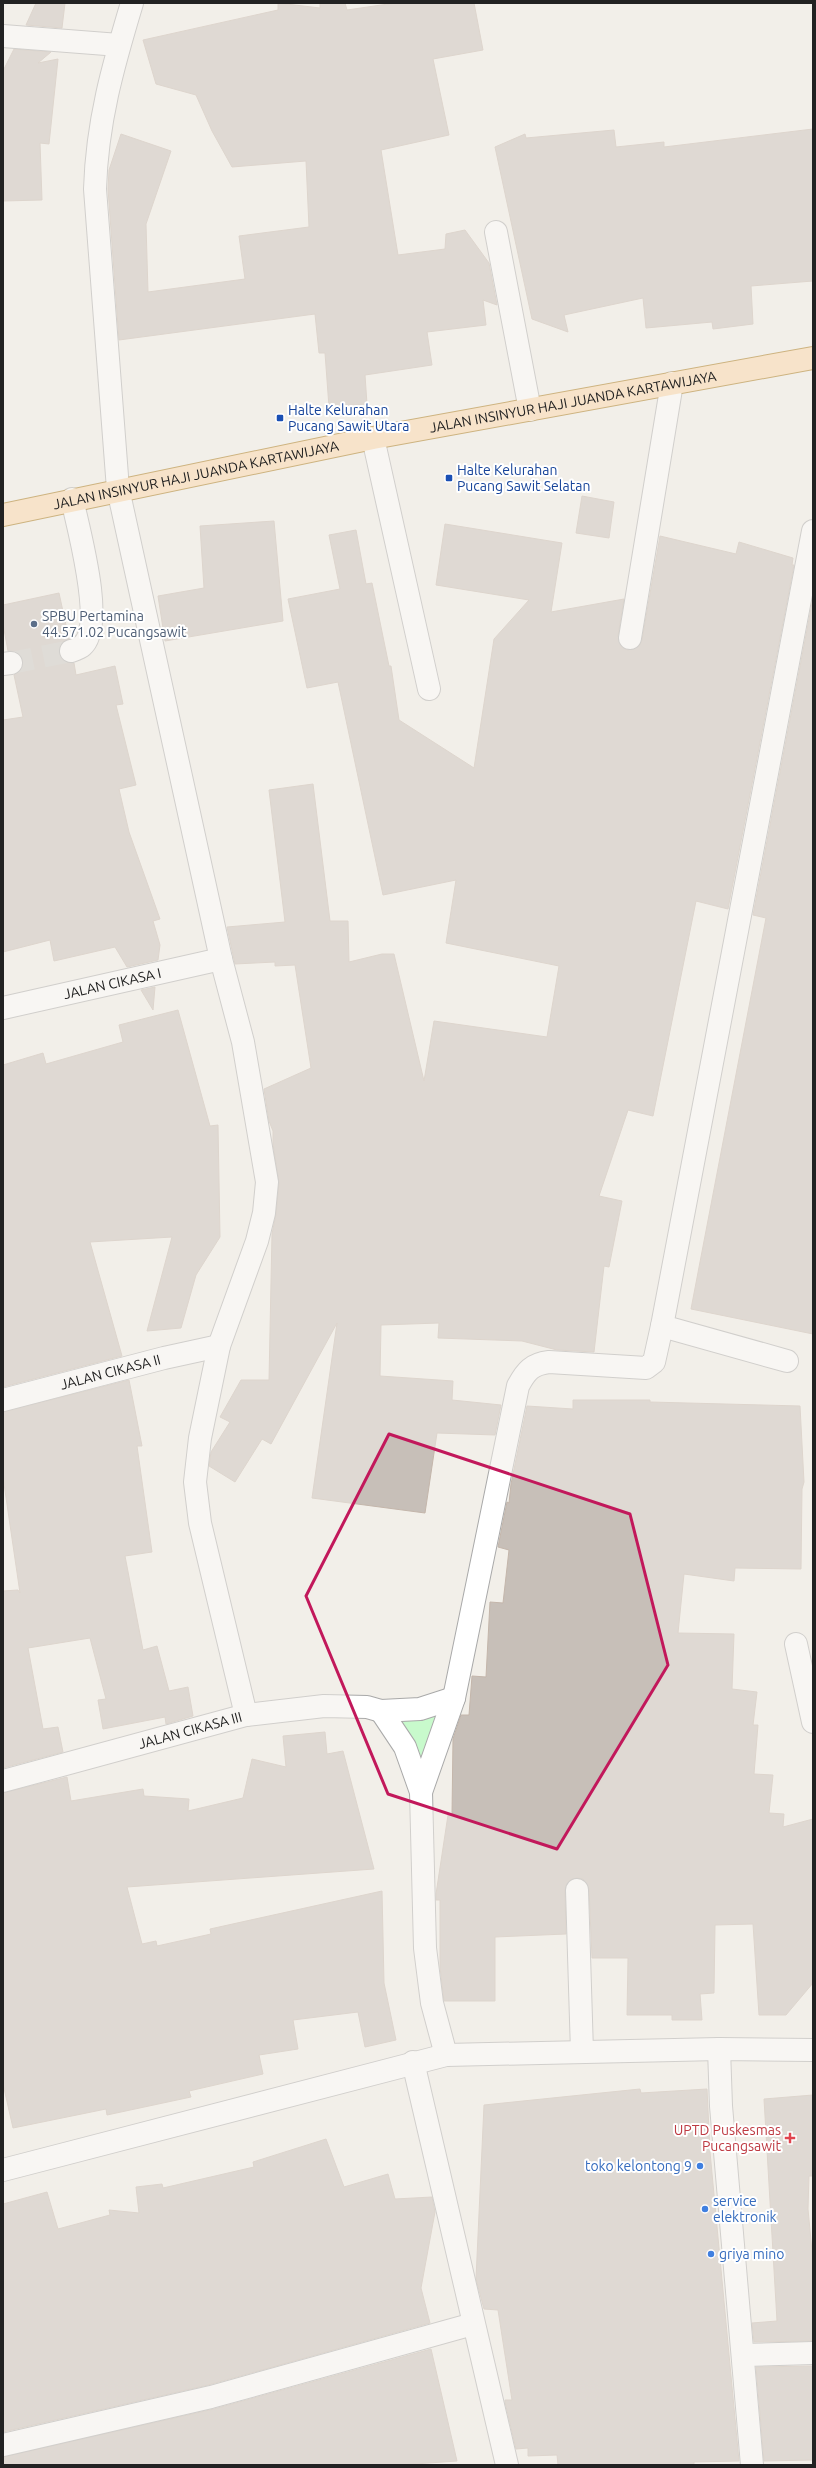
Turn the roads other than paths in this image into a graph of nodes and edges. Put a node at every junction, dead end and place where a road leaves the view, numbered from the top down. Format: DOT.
graph roads {
  1 [pos="132,3"];
  2 [pos="3,36"];
  3 [pos="119,45"];
  4 [pos="496,232"];
  5 [pos="813,358"];
  6 [pos="672,383"];
  7 [pos="530,410"];
  8 [pos="373,438"];
  9 [pos="118,489"];
  10 [pos="72,499"];
  11 [pos="3,515"];
  12 [pos="813,531"];
  13 [pos="630,638"];
  14 [pos="71,651"];
  15 [pos="430,689"];
  16 [pos="221,959"];
  17 [pos="3,1008"];
  18 [pos="662,1326"];
  19 [pos="219,1346"];
  20 [pos="787,1361"];
  21 [pos="3,1400"];
  22 [pos="796,1644"];
  23 [pos="454,1698"];
  24 [pos="381,1711"];
  25 [pos="246,1715"];
  26 [pos="813,1722"];
  27 [pos="3,1781"];
  28 [pos="421,1792"];
  29 [pos="577,1890"];
  30 [pos="719,2049"];
  31 [pos="813,2050"];
  32 [pos="582,2052"];
  33 [pos="446,2054"];
  34 [pos="413,2062"];
  35 [pos="3,2170"];
  36 [pos="473,2324"];
  37 [pos="813,2353"];
  38 [pos="743,2355"];
  39 [pos="3,2446"];
  40 [pos="507,2465"];
  41 [pos="752,2465"];
  1 -- 3 [label="street"];
  2 -- 3 [label="street"];
  3 -- 9 [label="street"];
  4 -- 7 [label="street"];
  5 -- 6 [label="main road, JALAN INSINYUR HAJI JUANDA KARTAWIJAYA"];
  6 -- 7 [label="main road, JALAN INSINYUR HAJI JUANDA KARTAWIJAYA"];
  6 -- 13 [label="street"];
  7 -- 8 [label="main road, JALAN INSINYUR HAJI JUANDA KARTAWIJAYA"];
  8 -- 9 [label="main road, JALAN INSINYUR HAJI JUANDA KARTAWIJAYA"];
  8 -- 15 [label="street"];
  9 -- 10 [label="main road, JALAN INSINYUR HAJI JUANDA KARTAWIJAYA"];
  9 -- 16 [label="street"];
  10 -- 11 [label="main road, JALAN INSINYUR HAJI JUANDA KARTAWIJAYA"];
  10 -- 14 [label="street"];
  12 -- 18 [label="street"];
  16 -- 17 [label="street, JALAN CIKASA I"];
  16 -- 19 [label="street"];
  18 -- 20 [label="street"];
  18 -- 23 [label="street"];
  19 -- 21 [label="street, JALAN CIKASA II"];
  19 -- 25 [label="street"];
  22 -- 26 [label="street"];
  23 -- 24 [label="street, JALAN CIKASA III"];
  23 -- 28 [label="street"];
  24 -- 25 [label="street, JALAN CIKASA III"];
  24 -- 28 [label="street"];
  25 -- 27 [label="street, JALAN CIKASA III"];
  28 -- 33 [label="street"];
  29 -- 32 [label="street"];
  30 -- 31 [label="street"];
  30 -- 32 [label="street"];
  30 -- 38 [label="street"];
  32 -- 33 [label="street"];
  33 -- 34 [label="street"];
  34 -- 35 [label="street"];
  34 -- 36 [label="street"];
  36 -- 39 [label="street"];
  36 -- 40 [label="street"];
  37 -- 38 [label="street"];
  38 -- 41 [label="street"];
}
